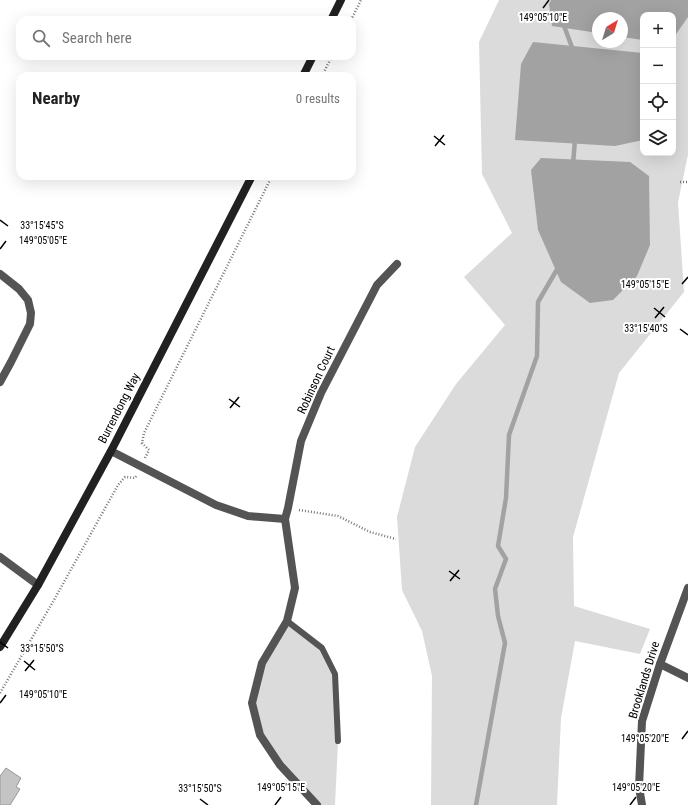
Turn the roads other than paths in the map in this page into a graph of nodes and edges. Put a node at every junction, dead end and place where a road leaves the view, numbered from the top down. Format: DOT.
graph roads {
  1 [pos="342,0"];
  2 [pos="333,16"];
  3 [pos="311,60"];
  4 [pos="305,72"];
  5 [pos="250,180"];
  6 [pos="397,264"];
  7 [pos="0,274"];
  8 [pos="0,382"];
  9 [pos="111,451"];
  10 [pos="285,519"];
  11 [pos="0,557"];
  12 [pos="38,585"];
  13 [pos="688,588"];
  14 [pos="287,621"];
  15 [pos="0,647"];
  16 [pos="660,664"];
  17 [pos="688,678"];
  18 [pos="338,741"];
  19 [pos="317,805"];
  20 [pos="642,805"];
  1 -- 2 [label="main road"];
  3 -- 4 [label="main road"];
  5 -- 9 [label="main road, Burrendong Way"];
  6 -- 10 [label="street, Robinson Court"];
  7 -- 8 [label="street"];
  9 -- 10 [label="street"];
  9 -- 12 [label="main road, Burrendong Way"];
  10 -- 14 [label="street, Robinson Court"];
  11 -- 12 [label="street"];
  12 -- 15 [label="main road, Burrendong Way"];
  13 -- 16 [label="street, Brooklands Drive"];
  14 -- 18 [label="lane"];
  14 -- 19 [label="street, Robinson Court"];
  16 -- 17 [label="street"];
  16 -- 20 [label="street, Brooklands Drive"];
}
